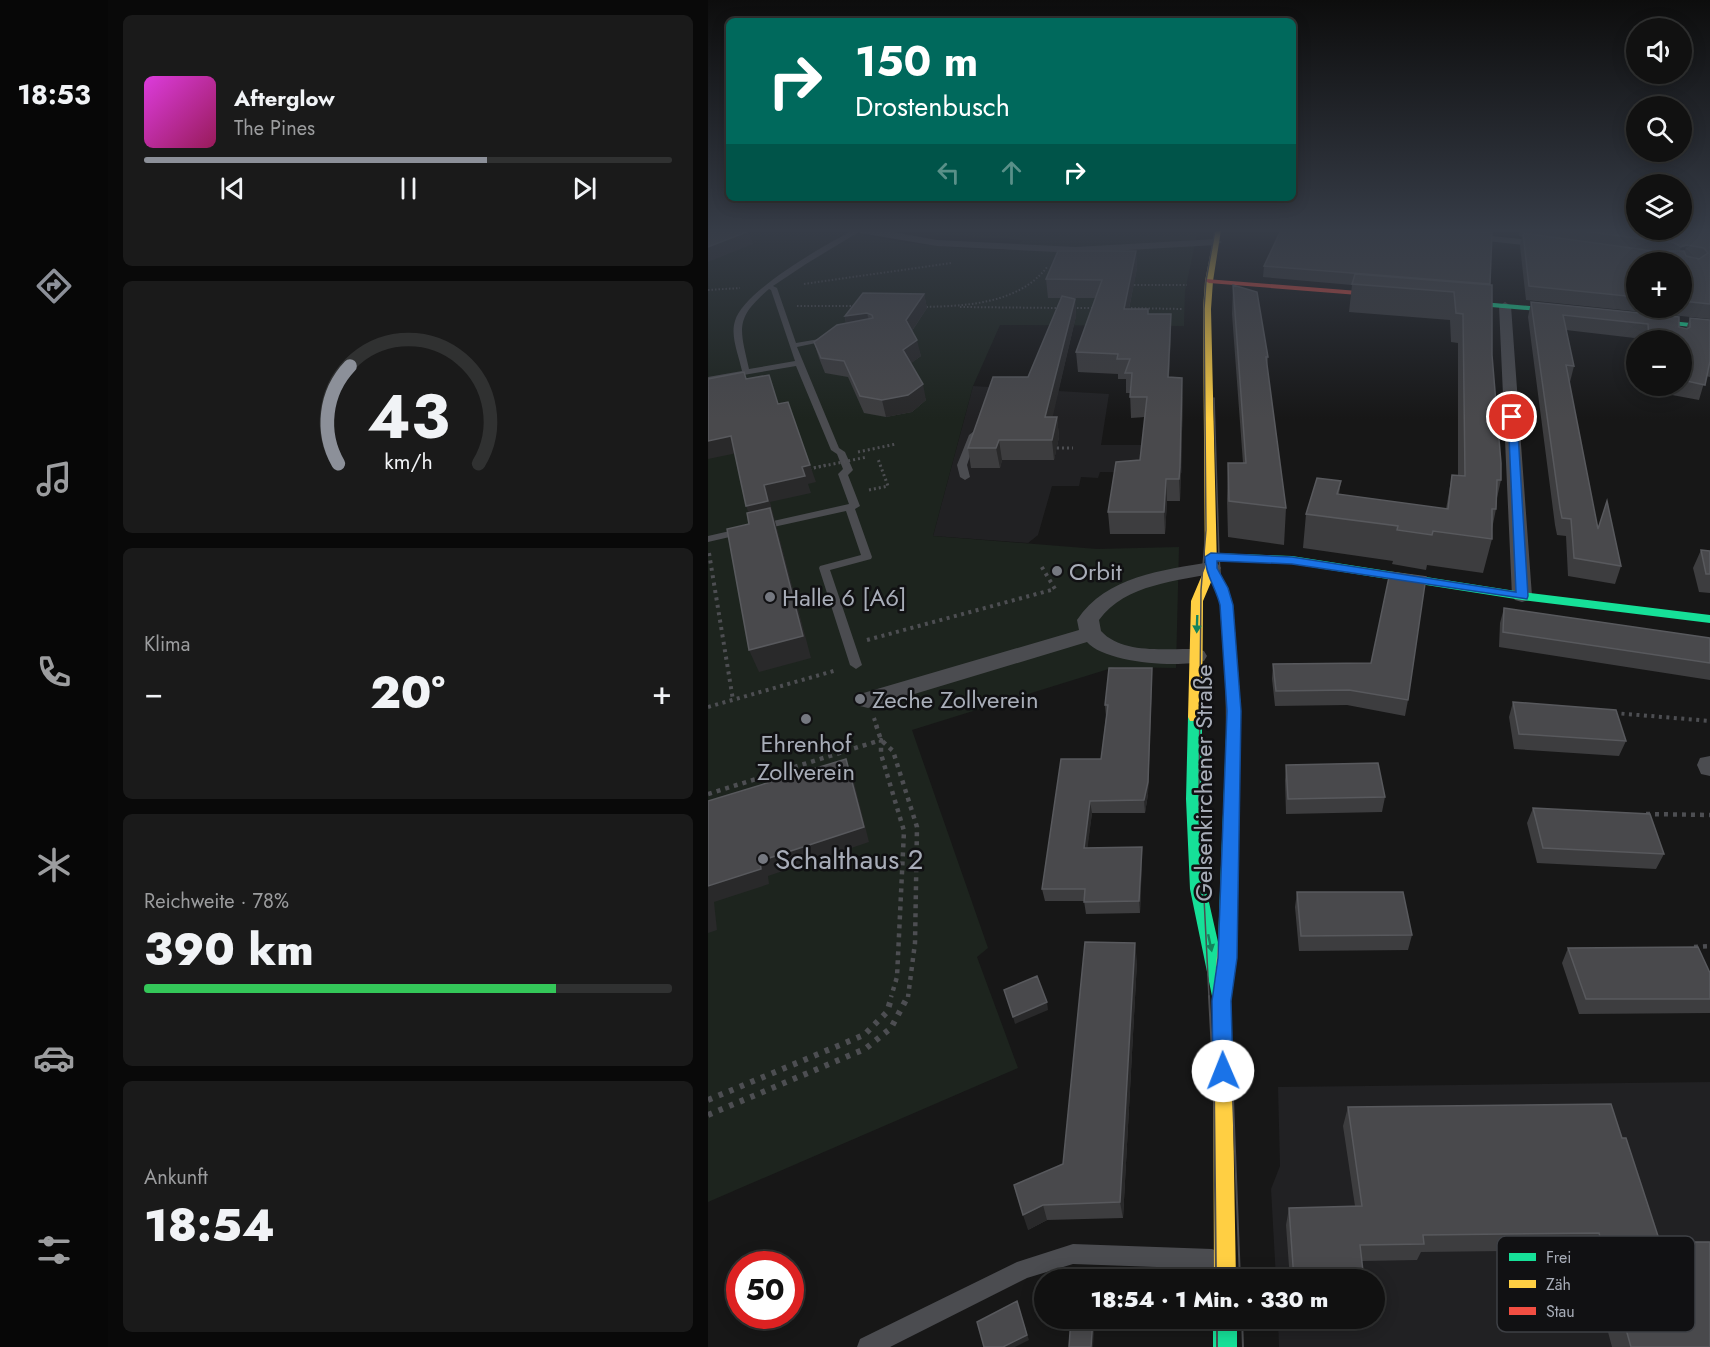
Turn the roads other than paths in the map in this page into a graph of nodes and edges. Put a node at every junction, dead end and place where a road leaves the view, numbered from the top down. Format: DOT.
graph roads {
  1 [pos="760,293"];
  2 [pos="776,293"];
  3 [pos="1208,293"];
  4 [pos="1350,293"];
  5 [pos="1411,298"];
  6 [pos="1434,300"];
  7 [pos="1505,306"];
  8 [pos="1585,313"];
  9 [pos="1620,317"];
  10 [pos="1710,327"];
  11 [pos="837,338"];
  12 [pos="793,346"];
  13 [pos="799,363"];
  14 [pos="746,372"];
  15 [pos="708,379"];
  16 [pos="978,424"];
  17 [pos="965,477"];
  18 [pos="850,507"];
  19 [pos="708,539"];
  20 [pos="1211,562"];
  21 [pos="1522,596"];
  22 [pos="1710,619"];
  23 [pos="1091,634"];
  24 [pos="1196,656"];
  25 [pos="856,665"];
  26 [pos="868,700"];
  27 [pos="1222,1001"];
  28 [pos="1225,1269"];
  29 [pos="1225,1329"];
  30 [pos="868,1347"];
  31 [pos="1225,1347"];
  1 -- 14 [label="lane"];
  2 -- 12 [label="lane"];
  3 -- 20 [label="main road, Gelsenkirchener Straße"];
  4 -- 5 [label="main road"];
  6 -- 7 [label="main road"];
  7 -- 8 [label="main road"];
  7 -- 21 [label="street"];
  9 -- 10 [label="main road"];
  11 -- 12 [label="lane"];
  12 -- 13 [label="lane"];
  13 -- 14 [label="lane"];
  13 -- 18 [label="lane"];
  14 -- 15 [label="lane"];
  16 -- 17 [label="lane"];
  18 -- 19 [label="lane"];
  18 -- 25 [label="lane"];
  20 -- 21 [label="main road"];
  20 -- 23 [label="street"];
  20 -- 24 [label="main road, Gelsenkirchener Straße, one-way"];
  20 -- 27 [label="main road, Gelsenkirchener Straße"];
  21 -- 22 [label="main road"];
  23 -- 24 [label="street, Gelsenkirchener Straße"];
  23 -- 26 [label="street"];
  24 -- 27 [label="main road, Gelsenkirchener Straße, one-way"];
  27 -- 28 [label="main road, Gelsenkirchener Straße"];
  28 -- 30 [label="lane"];
  29 -- 31 [label="main road"];
}
